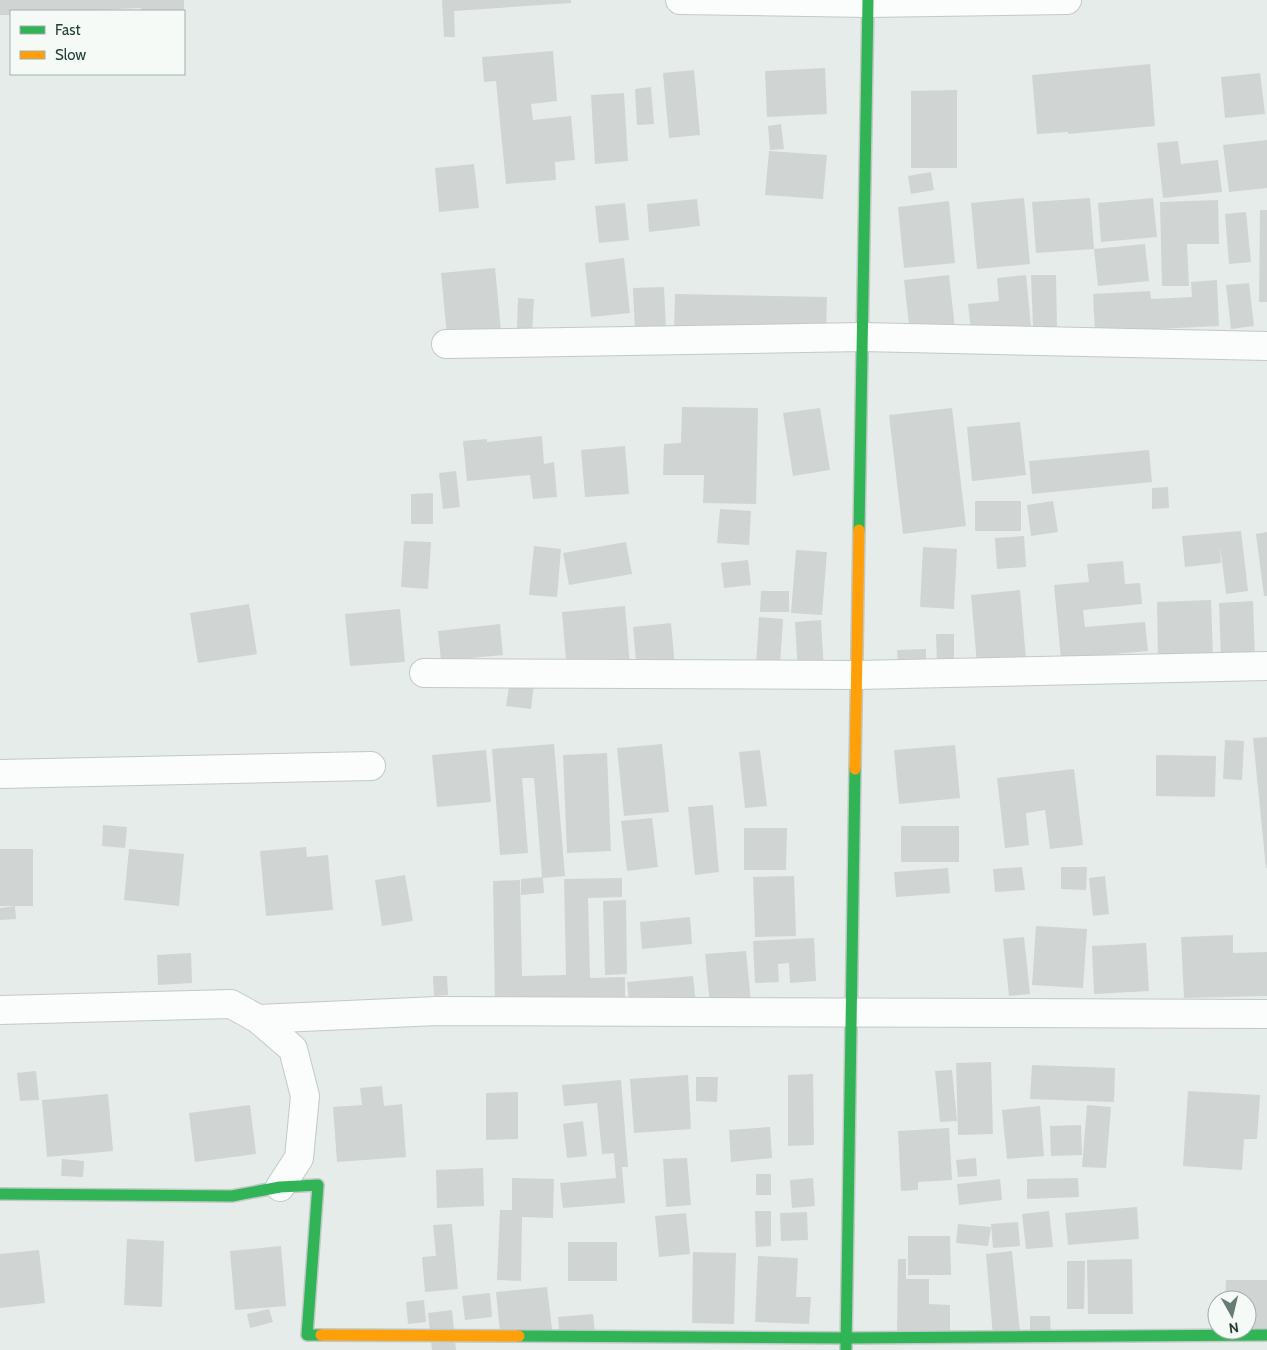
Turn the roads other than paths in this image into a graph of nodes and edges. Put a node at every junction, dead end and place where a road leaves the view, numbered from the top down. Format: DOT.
graph roads {
  1 [pos="680,0"];
  2 [pos="1067,0"];
  3 [pos="868,1"];
  4 [pos="862,337"];
  5 [pos="446,344"];
  6 [pos="1267,346"];
  7 [pos="1267,666"];
  8 [pos="424,673"];
  9 [pos="857,676"];
  10 [pos="371,766"];
  11 [pos="0,774"];
  12 [pos="0,1010"];
  13 [pos="851,1011"];
  14 [pos="1267,1014"];
  15 [pos="258,1019"];
  16 [pos="280,1187"];
  17 [pos="0,1194"];
  18 [pos="1267,1334"];
  19 [pos="846,1338"];
  20 [pos="846,1350"];
  1 -- 3 [label="street"];
  2 -- 3 [label="street"];
  3 -- 4 [label="street"];
  4 -- 5 [label="street"];
  4 -- 6 [label="street"];
  4 -- 9 [label="street"];
  7 -- 9 [label="street"];
  8 -- 9 [label="street"];
  9 -- 13 [label="street"];
  10 -- 11 [label="street"];
  12 -- 15 [label="street"];
  13 -- 14 [label="street"];
  13 -- 15 [label="street"];
  13 -- 19 [label="street"];
  15 -- 16 [label="street"];
  16 -- 17 [label="street"];
  16 -- 19 [label="street"];
  18 -- 19 [label="street"];
  19 -- 20 [label="street"];
}
